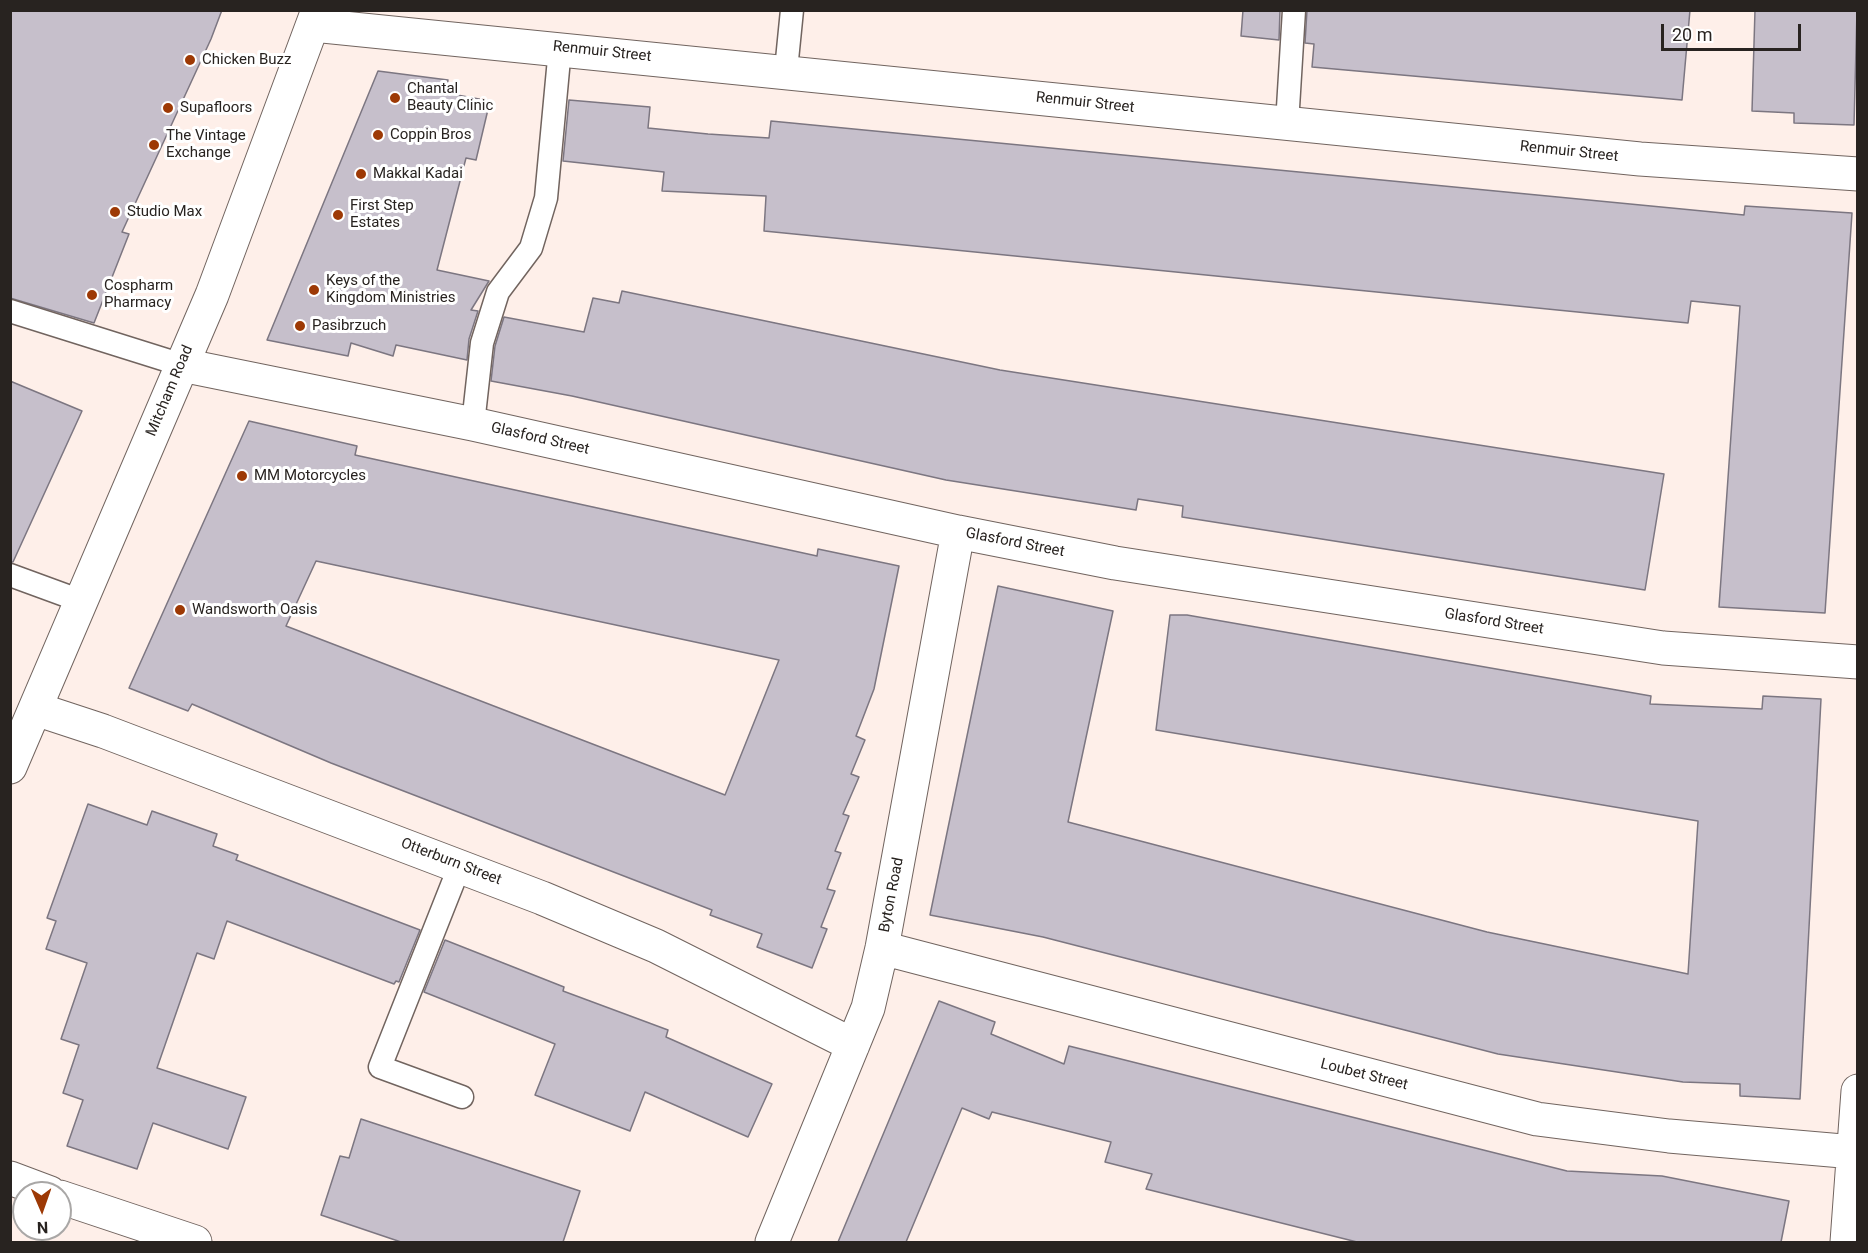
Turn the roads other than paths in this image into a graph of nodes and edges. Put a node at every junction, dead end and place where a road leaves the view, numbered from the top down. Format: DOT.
graph roads {
  1 [pos="792,10"];
  2 [pos="1294,10"];
  3 [pos="316,18"];
  4 [pos="560,48"];
  5 [pos="786,70"];
  6 [pos="1287,124"];
  7 [pos="1857,174"];
  8 [pos="10,311"];
  9 [pos="182,365"];
  10 [pos="473,424"];
  11 [pos="958,532"];
  12 [pos="10,575"];
  13 [pos="81,601"];
  14 [pos="1857,662"];
  15 [pos="36,709"];
  16 [pos="10,767"];
  17 [pos="460,865"];
  18 [pos="882,948"];
  19 [pos="853,1045"];
  20 [pos="1857,1091"];
  21 [pos="462,1097"];
  22 [pos="1854,1152"];
  23 [pos="72,1201"];
  24 [pos="195,1242"];
  25 [pos="772,1242"];
  26 [pos="1847,1242"];
  1 -- 5 [label="lane"];
  2 -- 6 [label="lane"];
  3 -- 4 [label="street, Renmuir Street"];
  3 -- 9 [label="street, Mitcham Road"];
  4 -- 5 [label="street, Renmuir Street"];
  4 -- 10 [label="lane"];
  5 -- 6 [label="street, Renmuir Street"];
  6 -- 7 [label="street, Renmuir Street"];
  8 -- 9 [label="lane"];
  9 -- 10 [label="street, Glasford Street"];
  9 -- 13 [label="street, Mitcham Road"];
  10 -- 11 [label="street, Glasford Street"];
  11 -- 14 [label="street, Glasford Street"];
  11 -- 18 [label="street, Byton Road"];
  12 -- 13 [label="lane"];
  13 -- 15 [label="street, Mitcham Road"];
  15 -- 16 [label="street, Mitcham Road"];
  15 -- 17 [label="street, Otterburn Street"];
  17 -- 19 [label="street, Otterburn Street"];
  17 -- 21 [label="lane"];
  18 -- 19 [label="street, Byton Road"];
  18 -- 22 [label="street, Loubet Street"];
  19 -- 25 [label="street, Byton Road"];
  20 -- 22 [label="street"];
  22 -- 26 [label="street"];
  23 -- 24 [label="street"];
}
